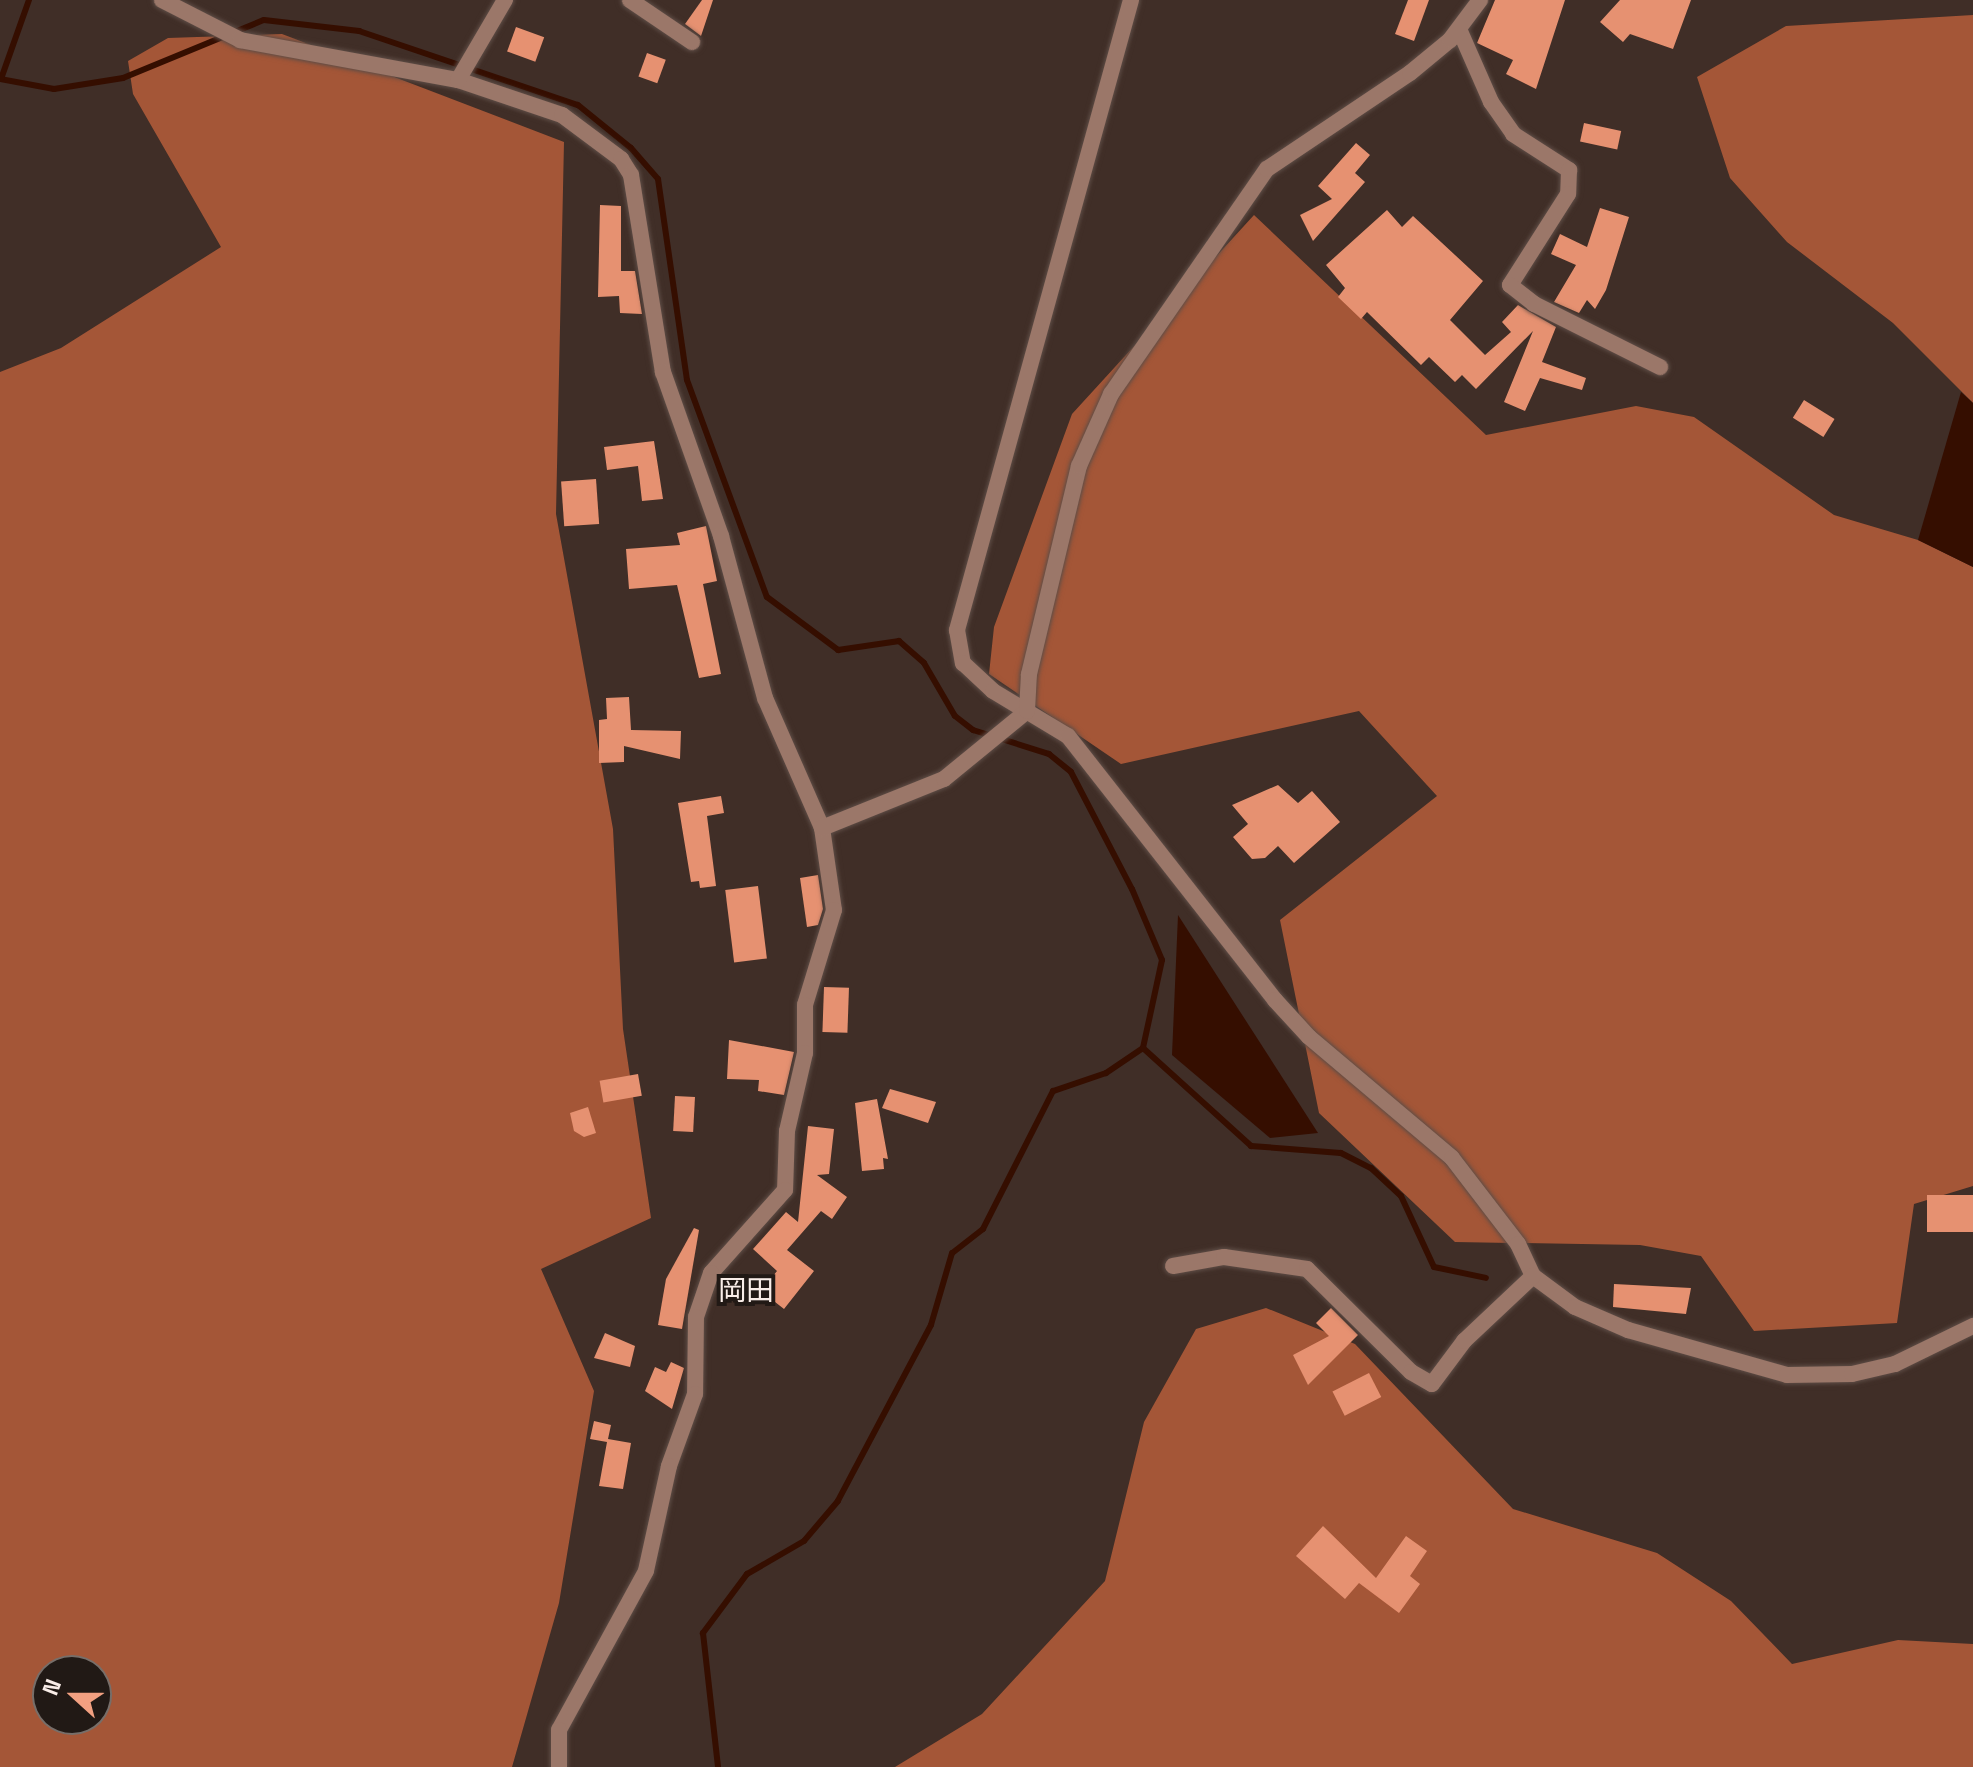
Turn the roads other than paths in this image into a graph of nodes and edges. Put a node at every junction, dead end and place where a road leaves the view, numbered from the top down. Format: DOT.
graph roads {
  1 [pos="162,0"];
  2 [pos="505,0"];
  3 [pos="630,0"];
  4 [pos="1131,0"];
  5 [pos="1480,0"];
  6 [pos="1459,29"];
  7 [pos="692,42"];
  8 [pos="460,75"];
  9 [pos="1660,367"];
  10 [pos="1027,711"];
  11 [pos="822,828"];
  12 [pos="1173,1266"];
  13 [pos="1533,1276"];
  14 [pos="1973,1326"];
  15 [pos="559,1767"];
  1 -- 8 [label="street"];
  2 -- 8 [label="street"];
  3 -- 7 [label="street"];
  4 -- 10 [label="street"];
  5 -- 6 [label="street"];
  6 -- 9 [label="street"];
  6 -- 10 [label="street"];
  8 -- 11 [label="street"];
  10 -- 11 [label="street"];
  10 -- 13 [label="street"];
  11 -- 15 [label="street"];
  12 -- 13 [label="street"];
  13 -- 14 [label="street"];
}
